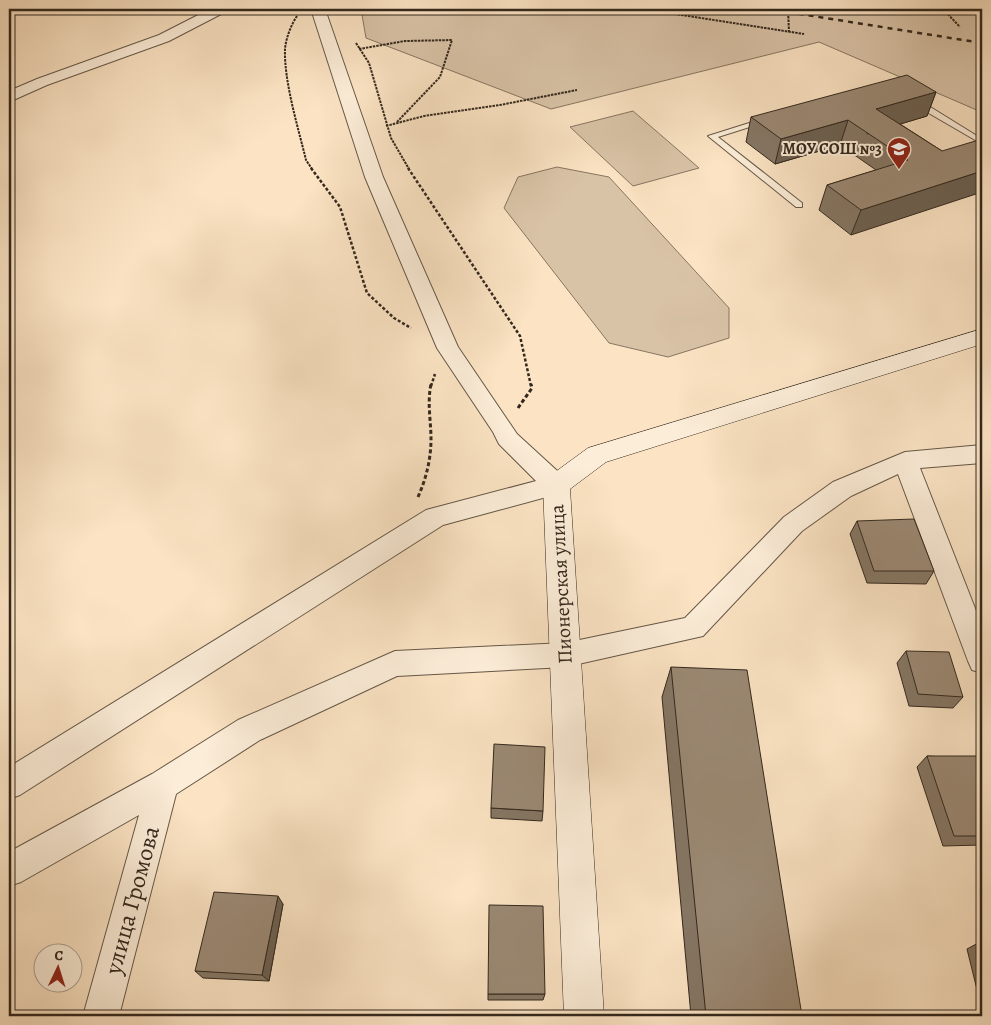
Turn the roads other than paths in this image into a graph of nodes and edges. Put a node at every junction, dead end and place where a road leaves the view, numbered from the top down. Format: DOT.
graph roads {
  1 [pos="220,9"];
  2 [pos="318,9"];
  3 [pos="907,96"];
  4 [pos="9,97"];
  5 [pos="778,118"];
  6 [pos="982,142"];
  7 [pos="799,205"];
  8 [pos="982,336"];
  9 [pos="982,454"];
  10 [pos="905,461"];
  11 [pos="556,485"];
  12 [pos="564,655"];
  13 [pos="982,661"];
  14 [pos="9,784"];
  15 [pos="163,785"];
  16 [pos="9,870"];
  17 [pos="101,1016"];
  18 [pos="584,1016"];
  1 -- 4 [label="street"];
  2 -- 11 [label="street"];
  3 -- 6 [label="lane"];
  5 -- 7 [label="lane"];
  8 -- 11 [label="street, Пионерская улица"];
  9 -- 10 [label="street"];
  10 -- 12 [label="street"];
  10 -- 13 [label="street"];
  11 -- 12 [label="street, Пионерская улица"];
  11 -- 14 [label="street"];
  12 -- 15 [label="street"];
  12 -- 18 [label="street, Пионерская улица"];
  15 -- 16 [label="street"];
  15 -- 17 [label="street, улица Громова"];
}
